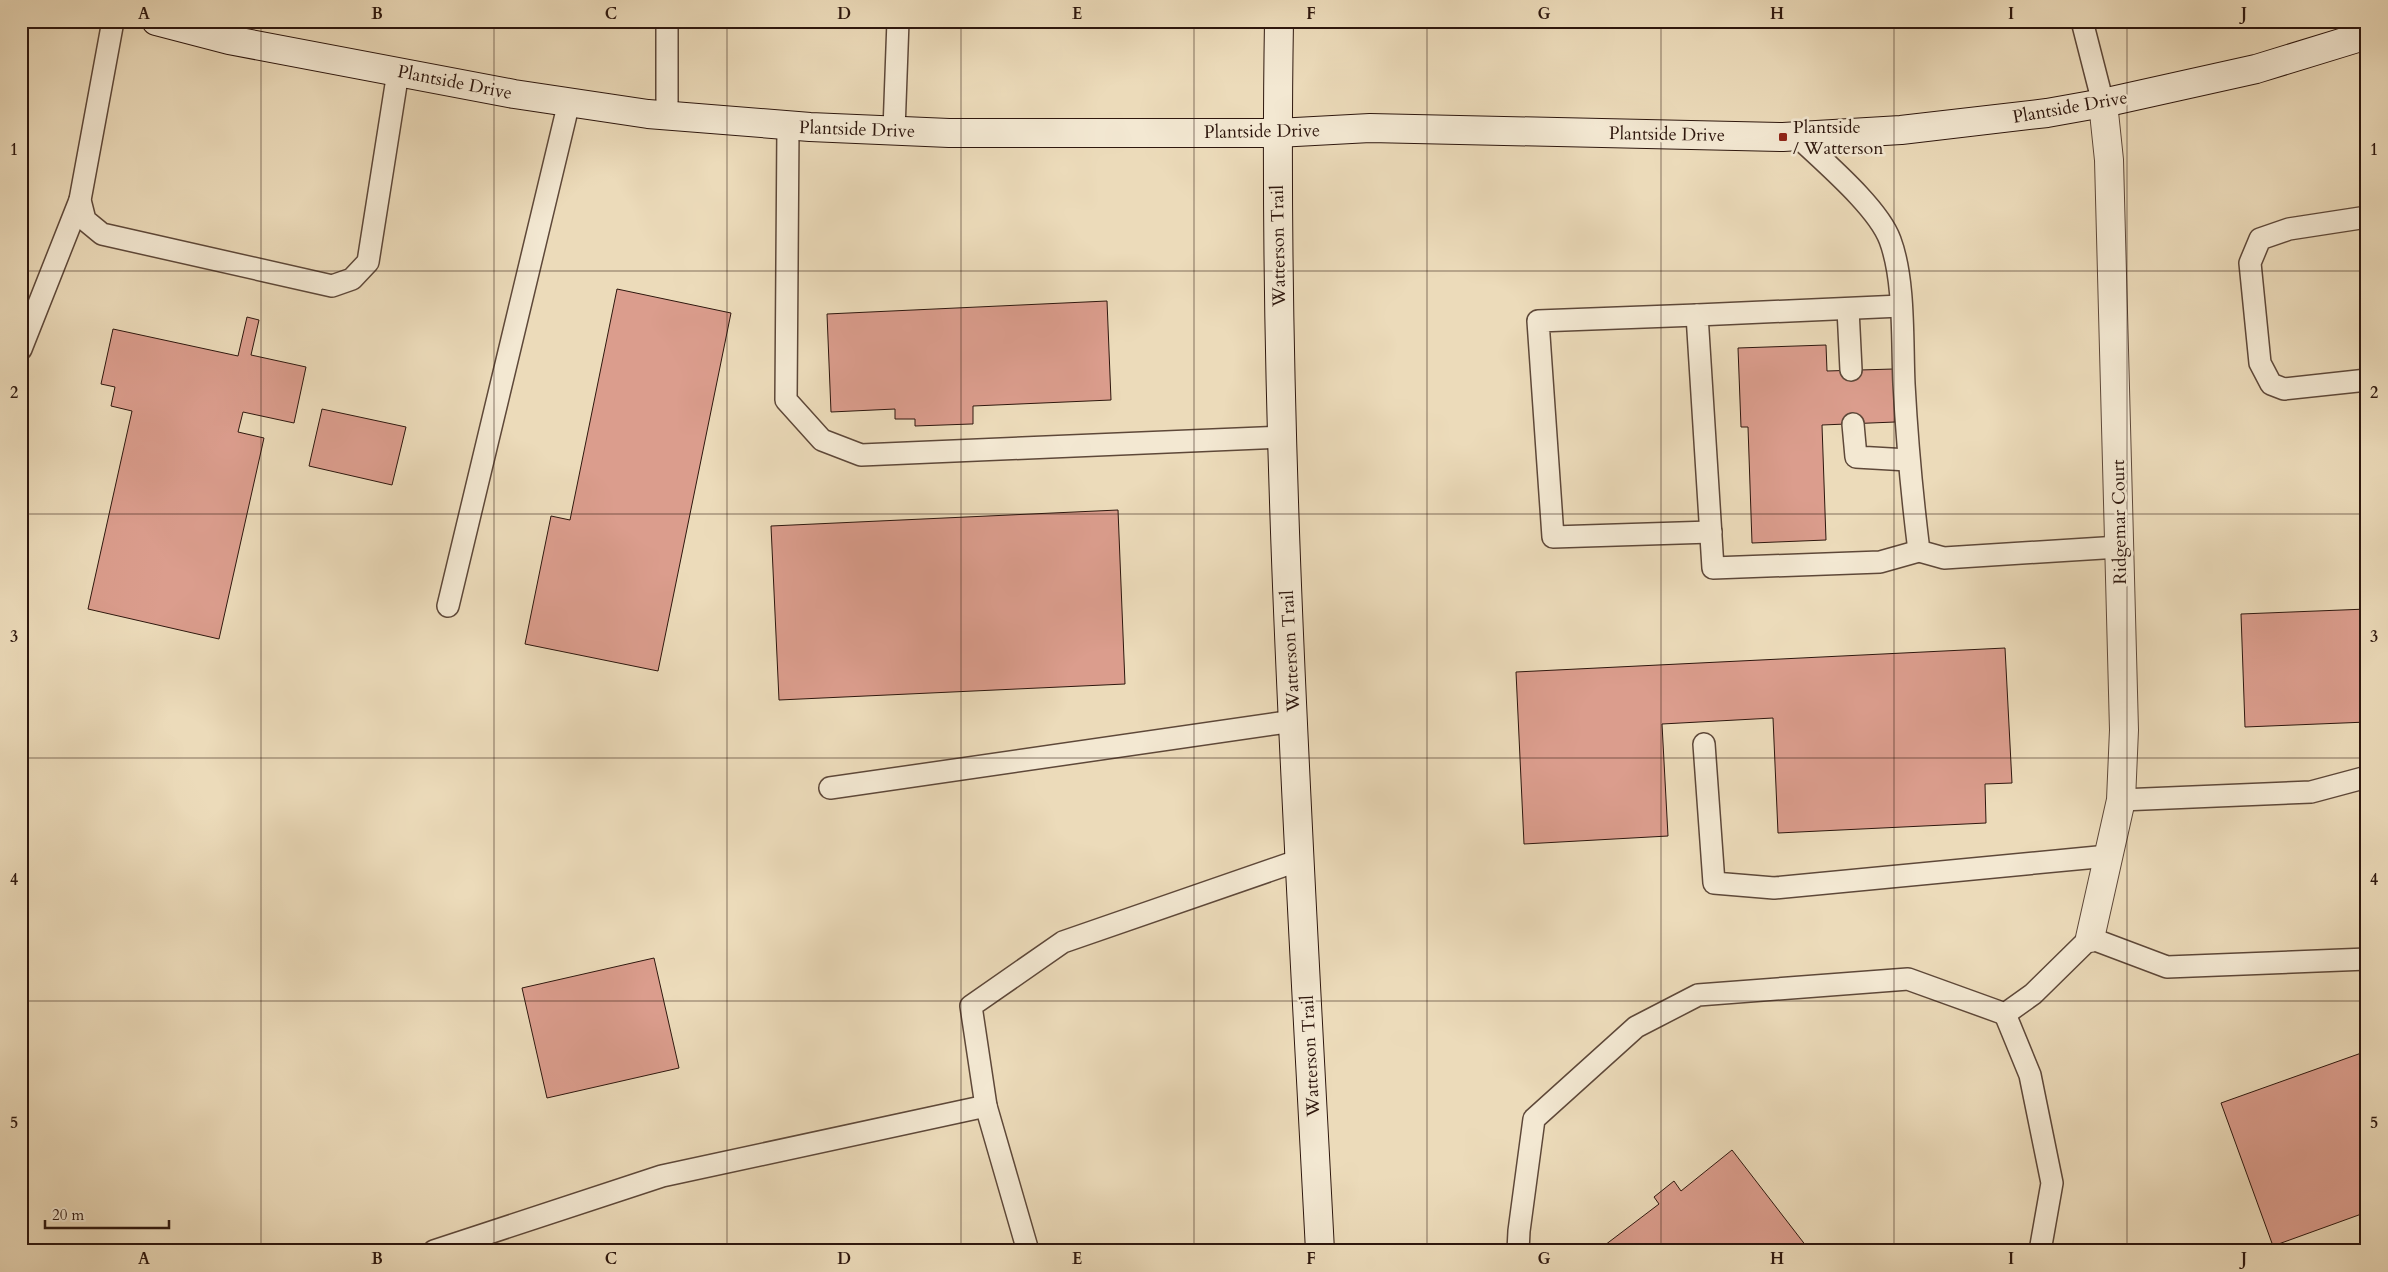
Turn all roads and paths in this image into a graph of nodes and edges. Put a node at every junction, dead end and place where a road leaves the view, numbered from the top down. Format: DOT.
graph roads {
  1 [pos="113,21"];
  2 [pos="156,21"];
  3 [pos="668,21"];
  4 [pos="898,21"];
  5 [pos="1279,21"];
  6 [pos="2082,21"];
  7 [pos="211,28"];
  8 [pos="2367,35"];
  9 [pos="398,72"];
  10 [pos="569,102"];
  11 [pos="2103,103"];
  12 [pos="667,116"];
  13 [pos="788,126"];
  14 [pos="894,130"];
  15 [pos="1277,133"];
  16 [pos="1797,136"];
  17 [pos="80,200"];
  18 [pos="2367,218"];
  19 [pos="1901,306"];
  20 [pos="1848,309"];
  21 [pos="1697,315"];
  22 [pos="21,349"];
  23 [pos="1851,370"];
  24 [pos="2367,380"];
  25 [pos="1853,424"];
  26 [pos="1282,437"];
  27 [pos="1908,460"];
  28 [pos="1710,532"];
  29 [pos="2119,547"];
  30 [pos="1919,551"];
  31 [pos="448,606"];
  32 [pos="1294,721"];
  33 [pos="1704,744"];
  34 [pos="2367,777"];
  35 [pos="830,788"];
  36 [pos="2121,800"];
  37 [pos="2108,856"];
  38 [pos="1300,860"];
  39 [pos="2090,938"];
  40 [pos="2367,959"];
  41 [pos="2005,1014"];
  42 [pos="986,1106"];
  43 [pos="434,1251"];
  44 [pos="1028,1251"];
  45 [pos="1320,1251"];
  46 [pos="1518,1251"];
  47 [pos="2040,1251"];
  1 -- 17 [label="lane"];
  2 -- 7 [label="street, Plantside Drive"];
  3 -- 12 [label="lane"];
  4 -- 14 [label="lane"];
  5 -- 15 [label="street, Watterson Trail"];
  6 -- 11 [label="lane"];
  7 -- 9 [label="street, Plantside Drive"];
  8 -- 11 [label="street, Plantside Drive"];
  9 -- 10 [label="street, Plantside Drive"];
  9 -- 17 [label="lane"];
  10 -- 12 [label="street, Plantside Drive"];
  10 -- 31 [label="lane"];
  11 -- 16 [label="street, Plantside Drive"];
  11 -- 29 [label="street, Ridgemar Court"];
  12 -- 13 [label="street, Plantside Drive"];
  13 -- 14 [label="street, Plantside Drive"];
  13 -- 26 [label="lane"];
  14 -- 15 [label="street, Plantside Drive"];
  15 -- 16 [label="street, Plantside Drive"];
  15 -- 26 [label="street, Watterson Trail"];
  16 -- 19 [label="lane"];
  17 -- 22 [label="lane"];
  18 -- 24 [label="lane"];
  19 -- 20 [label="lane"];
  19 -- 27 [label="lane"];
  20 -- 21 [label="lane"];
  20 -- 23 [label="lane"];
  21 -- 28 [label="lane"];
  21 -- 28 [label="lane"];
  25 -- 27 [label="lane"];
  26 -- 32 [label="street, Watterson Trail"];
  27 -- 30 [label="lane"];
  28 -- 30 [label="lane"];
  29 -- 30 [label="lane"];
  29 -- 36 [label="street, Ridgemar Court"];
  32 -- 35 [label="lane"];
  32 -- 38 [label="street, Watterson Trail"];
  33 -- 37 [label="lane"];
  34 -- 36 [label="lane"];
  36 -- 37 [label="street, Ridgemar Court"];
  37 -- 39 [label="street, Ridgemar Court"];
  38 -- 42 [label="lane"];
  38 -- 45 [label="street, Watterson Trail"];
  39 -- 40 [label="lane"];
  39 -- 41 [label="lane"];
  41 -- 46 [label="lane"];
  41 -- 47 [label="lane"];
  42 -- 43 [label="lane"];
  42 -- 44 [label="lane"];
}
